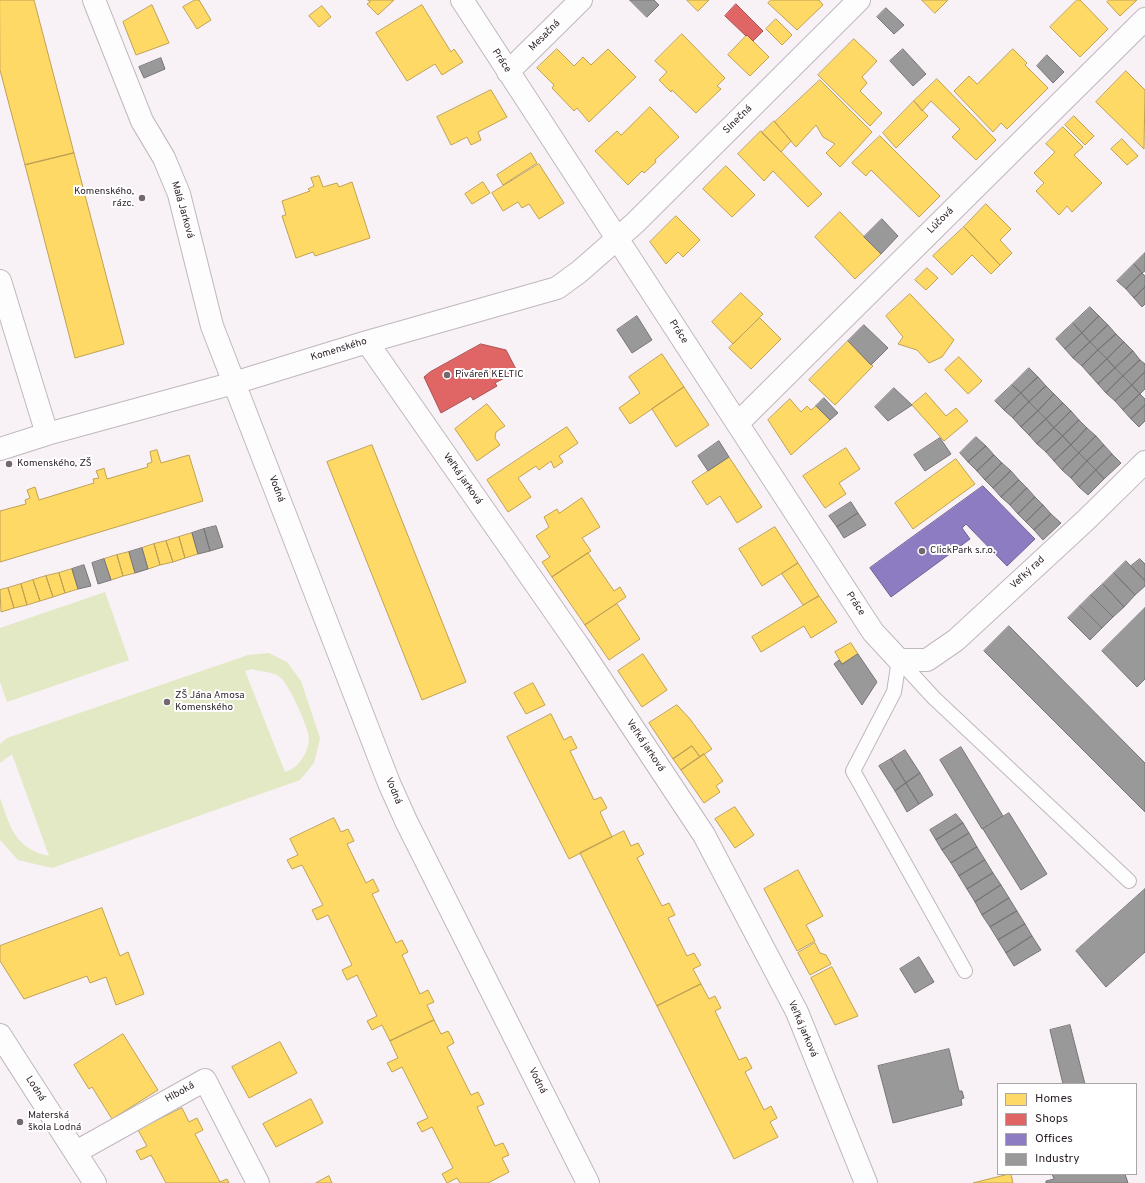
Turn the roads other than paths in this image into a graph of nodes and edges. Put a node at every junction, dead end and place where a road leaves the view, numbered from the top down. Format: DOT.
graph roads {
  1 [pos="94,0"];
  2 [pos="462,0"];
  3 [pos="581,0"];
  4 [pos="859,0"];
  5 [pos="1145,19"];
  6 [pos="508,72"];
  7 [pos="617,238"];
  8 [pos="0,281"];
  9 [pos="367,342"];
  10 [pos="234,383"];
  11 [pos="738,423"];
  12 [pos="47,434"];
  13 [pos="0,448"];
  14 [pos="1145,462"];
  15 [pos="899,660"];
  16 [pos="1129,881"];
  17 [pos="965,971"];
  18 [pos="0,1035"];
  19 [pos="76,1152"];
  20 [pos="95,1183"];
  21 [pos="258,1183"];
  22 [pos="588,1183"];
  23 [pos="866,1183"];
  1 -- 10 [label="street, Malá Jarková"];
  2 -- 6 [label="street, Práce"];
  3 -- 6 [label="street, Mesačná"];
  4 -- 7 [label="street, Slnečná"];
  5 -- 11 [label="street, Lúčová"];
  6 -- 7 [label="street, Práce"];
  7 -- 9 [label="street, Komenského"];
  7 -- 11 [label="street, Práce"];
  8 -- 12 [label="street"];
  9 -- 10 [label="street, Komenského"];
  9 -- 23 [label="street, Veľká jarková"];
  10 -- 12 [label="street, Komenského"];
  10 -- 22 [label="street, Vodná"];
  11 -- 15 [label="street, Práce"];
  12 -- 13 [label="street, Komenského"];
  14 -- 15 [label="street, Veľký rad"];
  15 -- 16 [label="lane"];
  15 -- 17 [label="lane"];
  18 -- 19 [label="street, Lodná"];
  19 -- 20 [label="street, Lodná"];
  19 -- 21 [label="street, Hlboká"];
}
